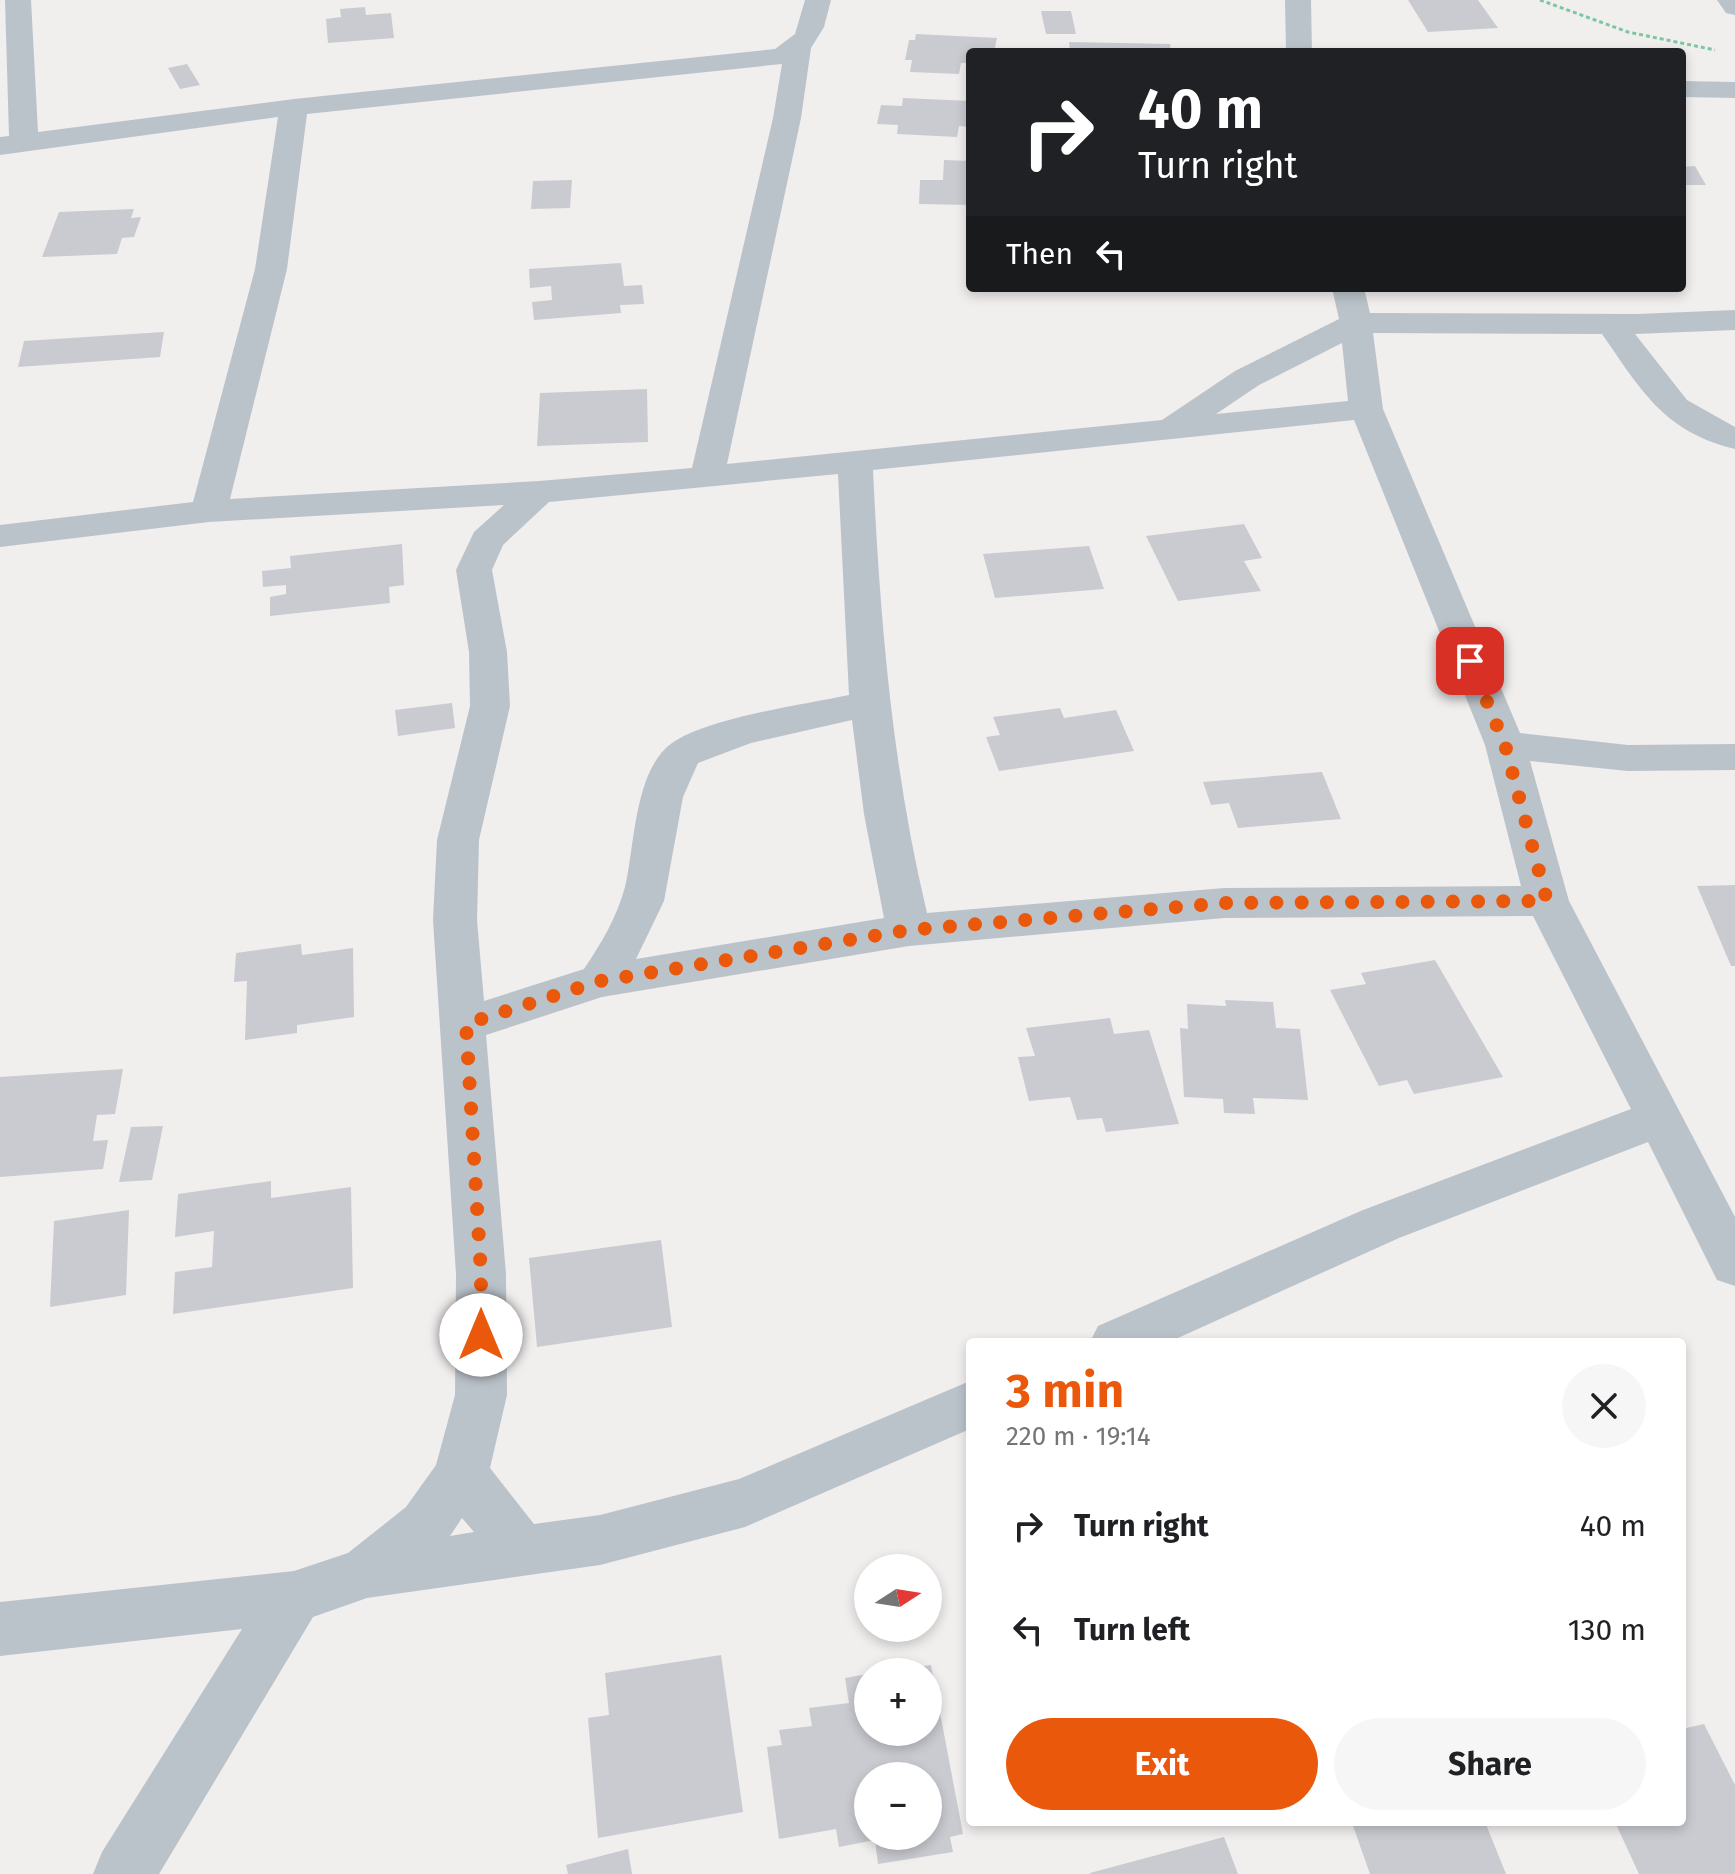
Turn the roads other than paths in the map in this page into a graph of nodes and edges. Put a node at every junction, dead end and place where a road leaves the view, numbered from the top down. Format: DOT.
graph roads {
  1 [pos="18,0"];
  2 [pos="818,0"];
  3 [pos="1298,0"];
  4 [pos="1730,0"];
  5 [pos="1735,7"];
  6 [pos="798,48"];
  7 [pos="1299,48"];
  8 [pos="1686,89"];
  9 [pos="1735,90"];
  10 [pos="294,107"];
  11 [pos="12,144"];
  12 [pos="1352,305"];
  13 [pos="1735,320"];
  14 [pos="1611,323"];
  15 [pos="1366,409"];
  16 [pos="1170,429"];
  17 [pos="1735,439"];
  18 [pos="855,462"];
  19 [pos="707,477"];
  20 [pos="539,492"];
  21 [pos="209,511"];
  22 [pos="0,536"];
  23 [pos="868,704"];
  24 [pos="1505,745"];
  25 [pos="1735,757"];
  26 [pos="1547,901"];
  27 [pos="909,930"];
  28 [pos="600,981"];
  29 [pos="466,1024"];
  30 [pos="1657,1119"];
  31 [pos="1735,1265"];
  32 [pos="1125,1338"];
  33 [pos="966,1406"];
  34 [pos="461,1474"];
  35 [pos="522,1551"];
  36 [pos="366,1573"];
  37 [pos="294,1597"];
  38 [pos="0,1629"];
  39 [pos="124,1874"];
  1 -- 11 [label="street"];
  2 -- 6 [label="street"];
  3 -- 7 [label="street"];
  4 -- 5 [label="street"];
  6 -- 10 [label="street"];
  6 -- 19 [label="street"];
  8 -- 9 [label="street"];
  10 -- 11 [label="street"];
  10 -- 21 [label="street"];
  12 -- 14 [label="street"];
  12 -- 15 [label="street"];
  12 -- 16 [label="street"];
  13 -- 14 [label="street"];
  14 -- 17 [label="street"];
  15 -- 16 [label="street"];
  15 -- 24 [label="street"];
  16 -- 18 [label="street"];
  18 -- 19 [label="street"];
  18 -- 23 [label="street"];
  19 -- 20 [label="street"];
  20 -- 21 [label="street"];
  20 -- 29 [label="street"];
  21 -- 22 [label="street"];
  23 -- 27 [label="street"];
  23 -- 28 [label="street"];
  24 -- 25 [label="street"];
  24 -- 26 [label="street"];
  26 -- 27 [label="street"];
  26 -- 30 [label="street"];
  27 -- 28 [label="street"];
  28 -- 29 [label="street"];
  29 -- 34 [label="street"];
  30 -- 31 [label="street"];
  30 -- 32 [label="street"];
  33 -- 35 [label="street"];
  34 -- 35 [label="street"];
  34 -- 36 [label="street"];
  35 -- 36 [label="street"];
  36 -- 37 [label="street"];
  37 -- 38 [label="street"];
  37 -- 39 [label="street"];
}
